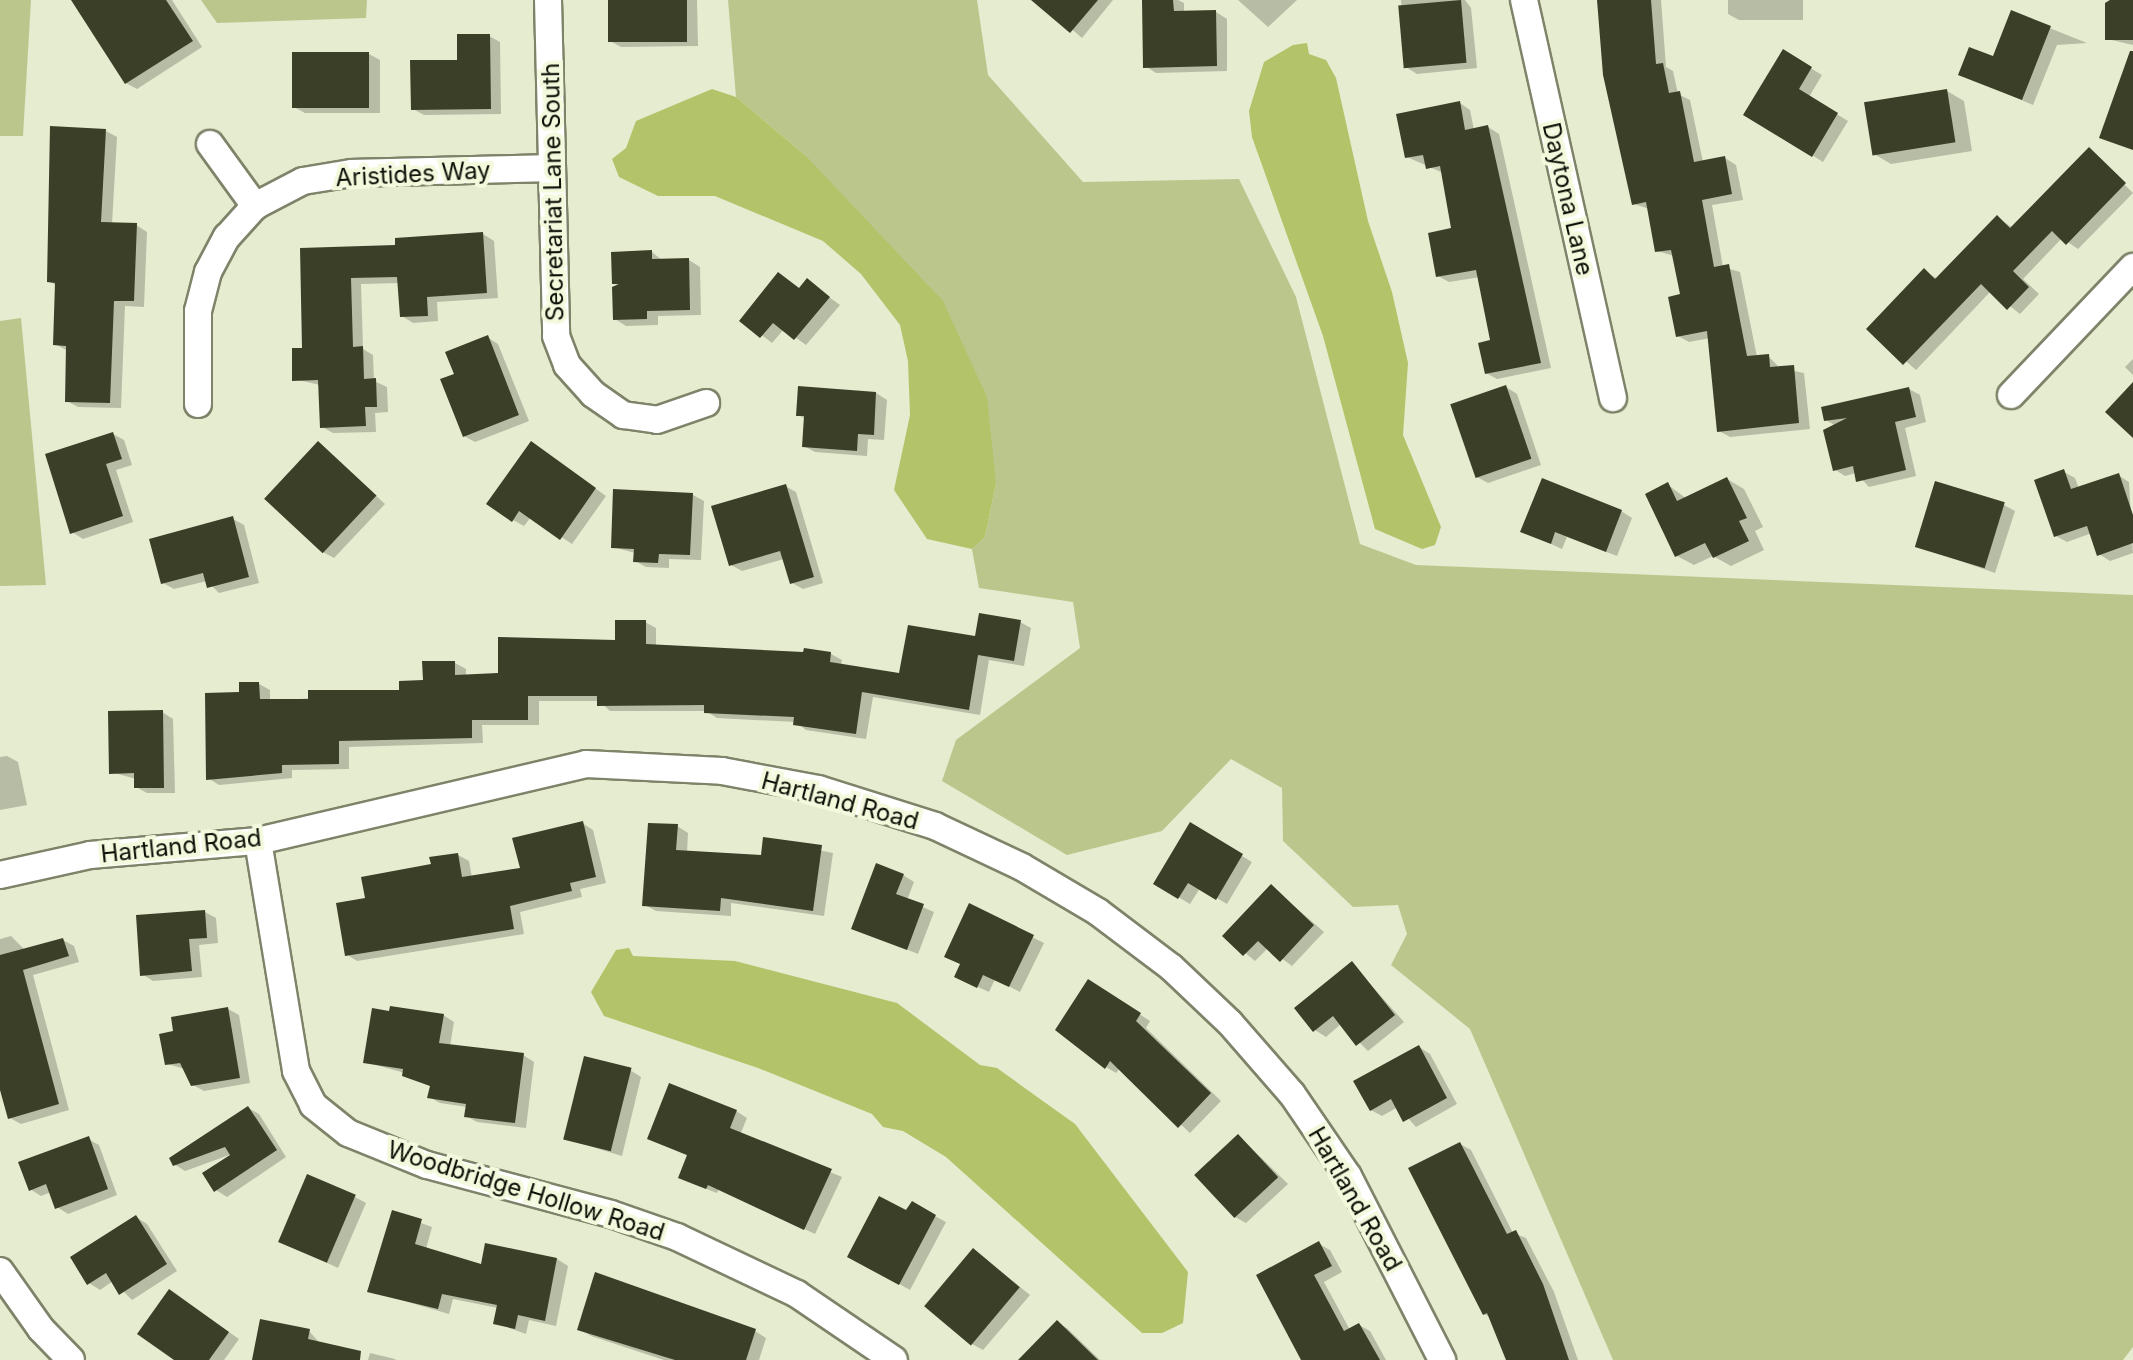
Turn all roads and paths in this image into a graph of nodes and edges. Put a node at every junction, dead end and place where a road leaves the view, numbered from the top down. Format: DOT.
graph roads {
  1 [pos="548,0"];
  2 [pos="1524,0"];
  3 [pos="210,144"];
  4 [pos="552,168"];
  5 [pos="255,206"];
  6 [pos="2133,267"];
  7 [pos="2011,395"];
  8 [pos="1613,398"];
  9 [pos="706,403"];
  10 [pos="198,404"];
  11 [pos="258,841"];
  12 [pos="0,875"];
  13 [pos="0,1271"];
  14 [pos="71,1360"];
  15 [pos="894,1360"];
  16 [pos="1442,1360"];
  1 -- 4 [label="street, Secretariat Lane South"];
  2 -- 8 [label="street, Daytona Lane"];
  3 -- 5 [label="street"];
  4 -- 5 [label="street, Aristides Way"];
  4 -- 9 [label="street, Secretariat Lane South"];
  5 -- 10 [label="street, Aristides Way"];
  6 -- 7 [label="street"];
  11 -- 12 [label="street, Hartland Road"];
  11 -- 15 [label="street, Woodbridge Hollow Road"];
  11 -- 16 [label="street, Hartland Road"];
  13 -- 14 [label="street"];
}
